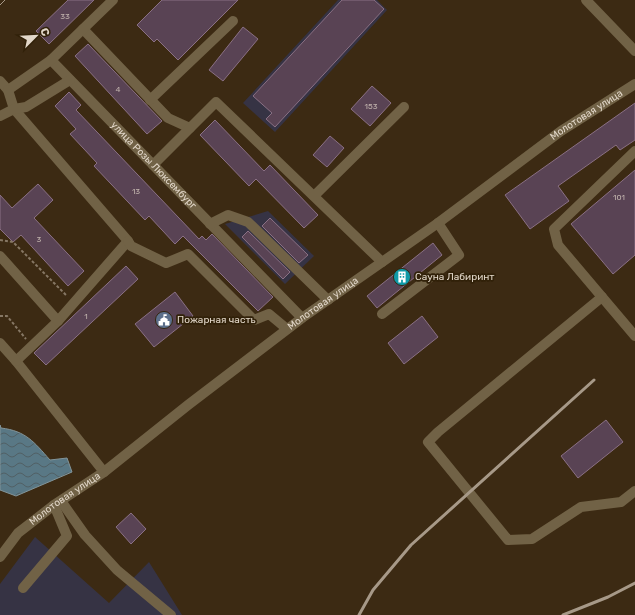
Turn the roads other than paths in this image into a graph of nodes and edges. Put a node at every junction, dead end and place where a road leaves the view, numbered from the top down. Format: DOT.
graph roads {
  1 [pos="113,0"];
  2 [pos="586,0"];
  3 [pos="233,21"];
  4 [pos="83,29"];
  5 [pos="635,51"];
  6 [pos="51,60"];
  7 [pos="0,80"];
  8 [pos="70,80"];
  9 [pos="635,84"];
  10 [pos="8,90"];
  11 [pos="150,100"];
  12 [pos="404,107"];
  13 [pos="14,109"];
  14 [pos="0,116"];
  15 [pos="0,124"];
  16 [pos="190,128"];
  17 [pos="635,151"];
  18 [pos="153,165"];
  19 [pos="314,196"];
  20 [pos="438,223"];
  21 [pos="210,224"];
  22 [pos="128,241"];
  23 [pos="0,256"];
  24 [pos="382,262"];
  25 [pos="602,297"];
  26 [pos="328,300"];
  27 [pos="382,314"];
  28 [pos="302,318"];
  29 [pos="58,321"];
  30 [pos="287,330"];
  31 [pos="635,336"];
  32 [pos="0,343"];
  33 [pos="16,361"];
  34 [pos="104,472"];
  35 [pos="635,491"];
  36 [pos="57,503"];
  37 [pos="0,557"];
  38 [pos="23,588"];
  39 [pos="171,615"];
  1 -- 4 [label="street"];
  2 -- 5 [label="street"];
  3 -- 11 [label="street"];
  4 -- 6 [label="street"];
  4 -- 11 [label="street"];
  6 -- 8 [label="street, улица Розы Люксембург"];
  6 -- 10 [label="street"];
  7 -- 10 [label="street"];
  8 -- 13 [label="street"];
  8 -- 18 [label="street, улица Розы Люксембург"];
  9 -- 20 [label="street, Молотовая улица"];
  10 -- 13 [label="street"];
  11 -- 16 [label="street"];
  12 -- 19 [label="street"];
  13 -- 14 [label="street"];
  13 -- 15 [label="street"];
  13 -- 22 [label="street"];
  16 -- 18 [label="street"];
  16 -- 19 [label="street"];
  17 -- 25 [label="street"];
  18 -- 21 [label="street, улица Розы Люксембург"];
  19 -- 24 [label="street"];
  20 -- 24 [label="street, Молотовая улица"];
  20 -- 27 [label="street"];
  21 -- 26 [label="street"];
  21 -- 28 [label="street, улица Розы Люксембург"];
  22 -- 29 [label="street"];
  22 -- 30 [label="street"];
  23 -- 29 [label="street"];
  24 -- 26 [label="street, Молотовая улица"];
  25 -- 31 [label="street"];
  25 -- 35 [label="street"];
  26 -- 28 [label="street, Молотовая улица"];
  28 -- 30 [label="street, Молотовая улица"];
  29 -- 33 [label="street"];
  30 -- 34 [label="street, Молотовая улица"];
  32 -- 33 [label="street"];
  33 -- 34 [label="street"];
  34 -- 36 [label="street, Молотовая улица"];
  36 -- 37 [label="street, Молотовая улица"];
  36 -- 38 [label="street"];
  36 -- 39 [label="street"];
}
